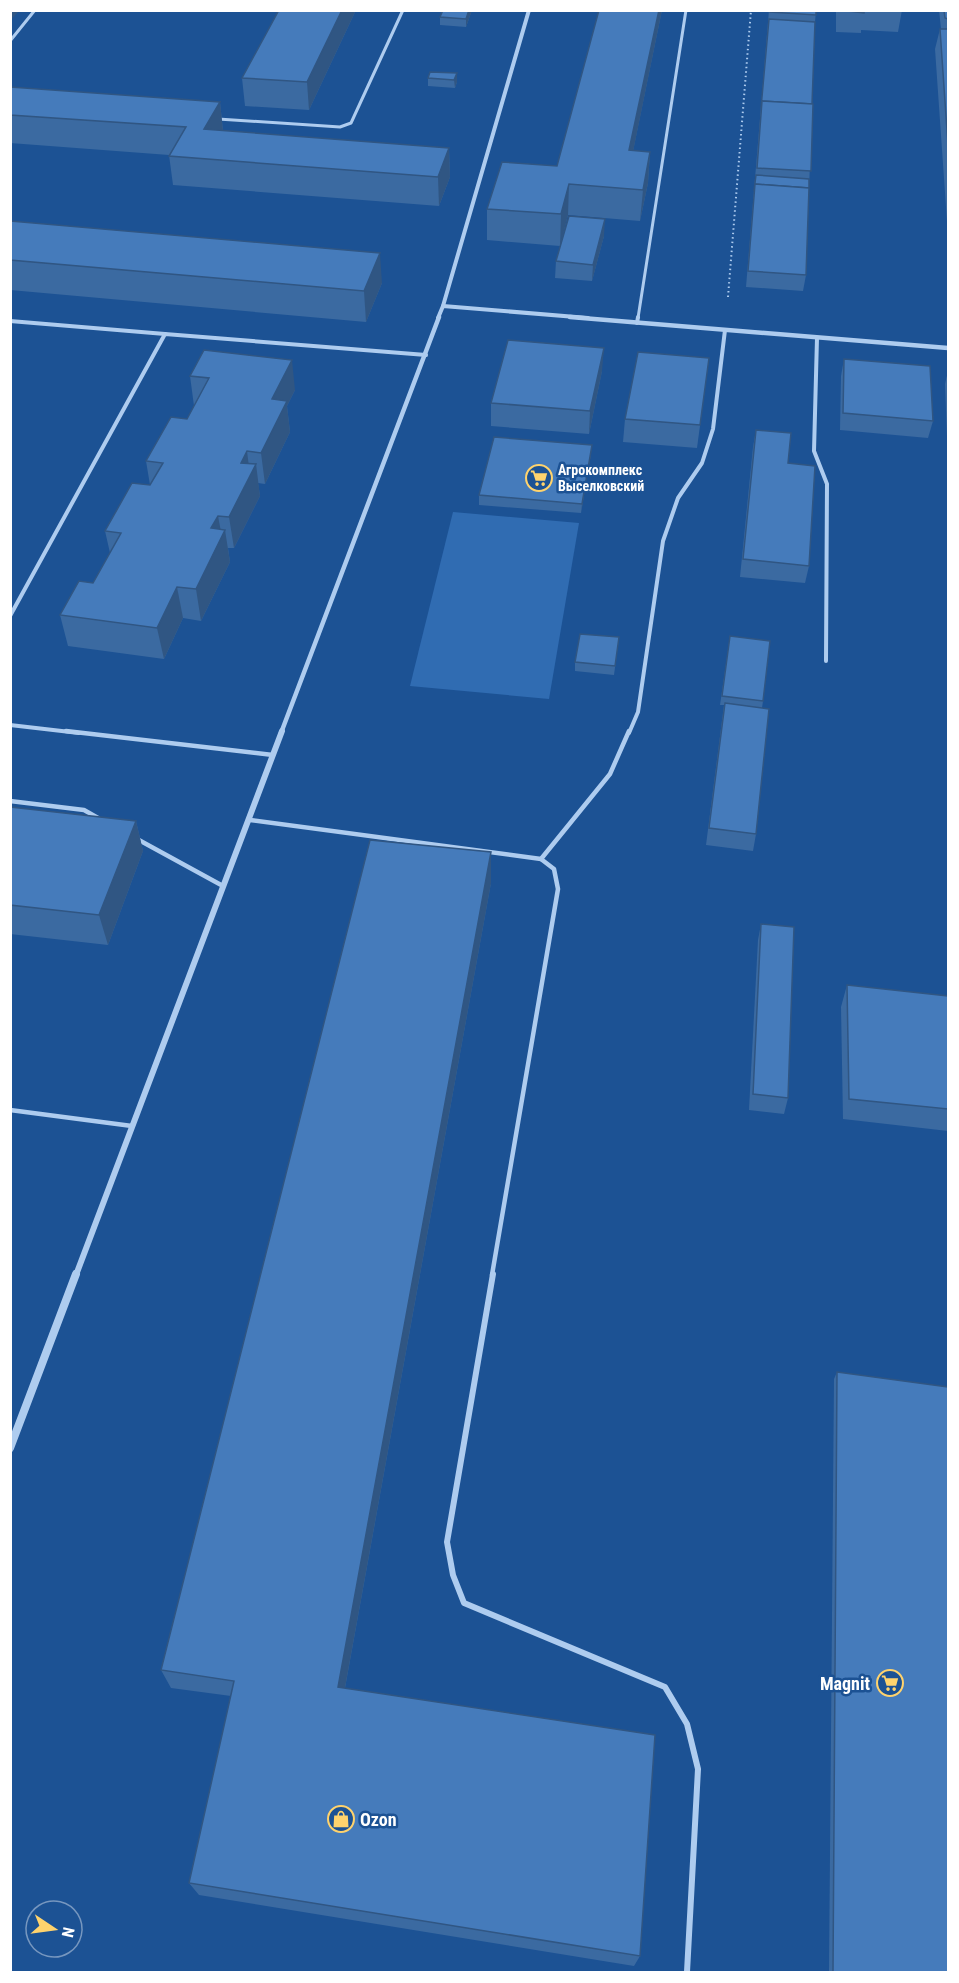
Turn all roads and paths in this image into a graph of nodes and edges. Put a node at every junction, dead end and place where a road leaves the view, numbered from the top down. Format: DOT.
graph roads {
  1 [pos="35,10"];
  2 [pos="403,10"];
  3 [pos="529,10"];
  4 [pos="686,10"];
  5 [pos="751,10"];
  6 [pos="10,41"];
  7 [pos="210,118"];
  8 [pos="443,306"];
  9 [pos="10,321"];
  10 [pos="637,323"];
  11 [pos="725,330"];
  12 [pos="165,334"];
  13 [pos="816,338"];
  14 [pos="948,348"];
  15 [pos="426,355"];
  16 [pos="10,616"];
  17 [pos="826,660"];
  18 [pos="10,724"];
  19 [pos="273,755"];
  20 [pos="10,801"];
  21 [pos="250,820"];
  22 [pos="104,821"];
  23 [pos="134,837"];
  24 [pos="541,859"];
  25 [pos="223,885"];
  26 [pos="10,1110"];
  27 [pos="132,1126"];
  28 [pos="10,1448"];
  29 [pos="687,1972"];
  1 -- 6 [label="lane"];
  2 -- 7 [label="lane"];
  3 -- 8 [label="street"];
  4 -- 10 [label="lane"];
  5 -- 11 [label="path"];
  8 -- 10 [label="street"];
  8 -- 15 [label="street"];
  9 -- 12 [label="lane"];
  10 -- 11 [label="street"];
  11 -- 13 [label="street"];
  11 -- 24 [label="lane"];
  12 -- 15 [label="lane"];
  12 -- 16 [label="lane"];
  13 -- 14 [label="street"];
  13 -- 17 [label="lane"];
  15 -- 19 [label="street"];
  18 -- 19 [label="lane"];
  19 -- 21 [label="street"];
  20 -- 22 [label="lane"];
  21 -- 24 [label="lane"];
  21 -- 25 [label="street"];
  23 -- 25 [label="lane"];
  24 -- 29 [label="lane"];
  25 -- 27 [label="street"];
  26 -- 27 [label="lane"];
  27 -- 28 [label="street"];
}
